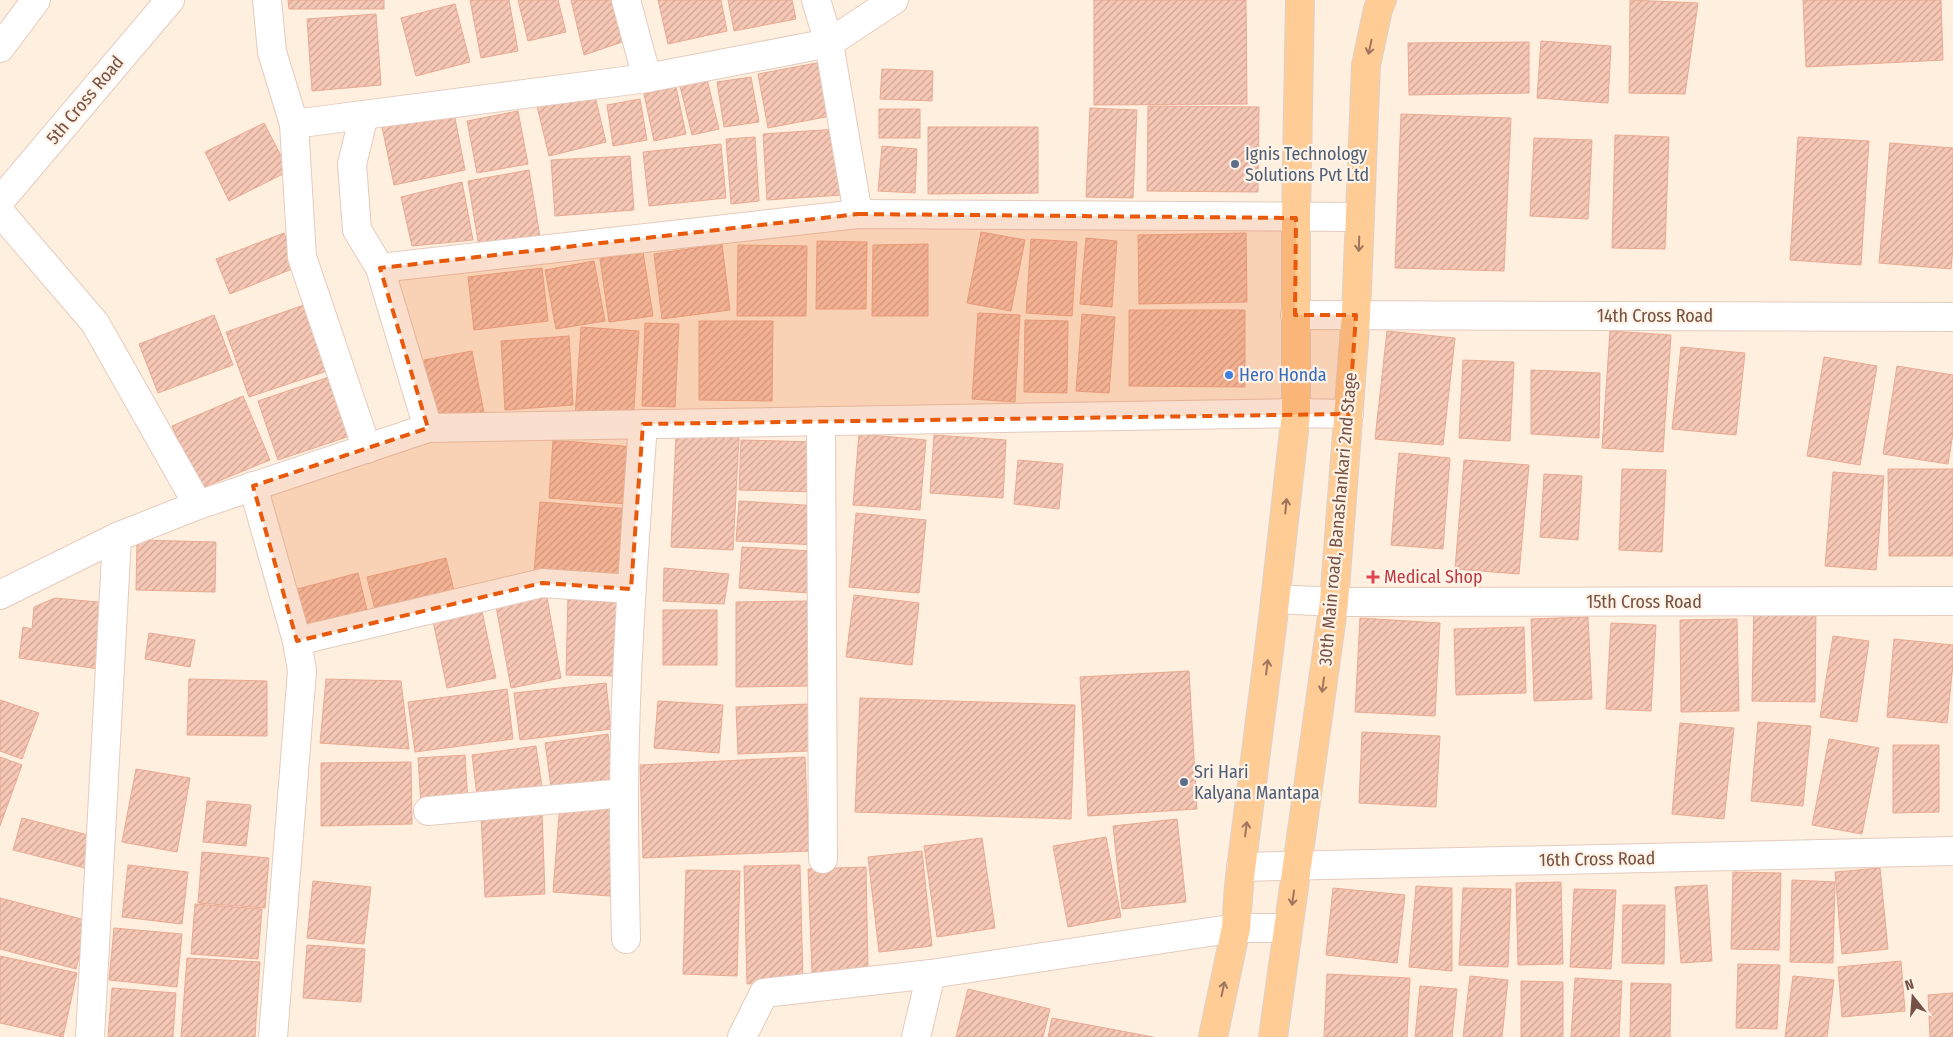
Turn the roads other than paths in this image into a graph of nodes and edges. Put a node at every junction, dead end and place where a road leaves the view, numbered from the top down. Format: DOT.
graph roads {
  1 [pos="36,0"];
  2 [pos="170,0"];
  3 [pos="267,0"];
  4 [pos="626,0"];
  5 [pos="816,0"];
  6 [pos="894,0"];
  7 [pos="1300,0"];
  8 [pos="1382,0"];
  9 [pos="829,43"];
  10 [pos="0,48"];
  11 [pos="647,78"];
  12 [pos="364,115"];
  13 [pos="294,124"];
  14 [pos="0,201"];
  15 [pos="0,212"];
  16 [pos="858,214"];
  17 [pos="1360,217"];
  18 [pos="1296,218"];
  19 [pos="380,268"];
  20 [pos="1296,315"];
  21 [pos="1356,315"];
  22 [pos="1953,317"];
  23 [pos="1296,413"];
  24 [pos="1349,414"];
  25 [pos="821,421"];
  26 [pos="643,424"];
  27 [pos="428,428"];
  28 [pos="367,449"];
  29 [pos="253,486"];
  30 [pos="198,505"];
  31 [pos="117,537"];
  32 [pos="631,589"];
  33 [pos="0,595"];
  34 [pos="1276,599"];
  35 [pos="1953,601"];
  36 [pos="1334,602"];
  37 [pos="297,641"];
  38 [pos="624,793"];
  39 [pos="428,811"];
  40 [pos="1953,851"];
  41 [pos="823,859"];
  42 [pos="1298,866"];
  43 [pos="1241,867"];
  44 [pos="1236,928"];
  45 [pos="1288,928"];
  46 [pos="626,939"];
  47 [pos="931,974"];
  48 [pos="90,1037"];
  49 [pos="273,1037"];
  50 [pos="742,1037"];
  51 [pos="916,1037"];
  52 [pos="1213,1037"];
  53 [pos="1273,1037"];
  1 -- 10 [label="street"];
  2 -- 14 [label="street, 5th Cross Road"];
  3 -- 13 [label="street"];
  4 -- 11 [label="street"];
  5 -- 9 [label="street"];
  6 -- 9 [label="street"];
  7 -- 18 [label="main road"];
  8 -- 17 [label="main road, 30th Main road, Banashankari 2nd Stage, one-way"];
  9 -- 11 [label="street"];
  9 -- 16 [label="street"];
  11 -- 12 [label="street"];
  12 -- 13 [label="street"];
  12 -- 19 [label="street"];
  13 -- 28 [label="street"];
  15 -- 30 [label="street"];
  16 -- 18 [label="street"];
  16 -- 19 [label="street"];
  17 -- 18 [label="street"];
  17 -- 21 [label="main road, 30th Main road, Banashankari 2nd Stage, one-way"];
  18 -- 20 [label="main road"];
  19 -- 27 [label="street"];
  20 -- 21 [label="street, 14th Cross Road"];
  20 -- 23 [label="main road"];
  21 -- 22 [label="street, 14th Cross Road"];
  21 -- 24 [label="main road, 30th Main road, Banashankari 2nd Stage"];
  23 -- 24 [label="street"];
  23 -- 25 [label="street"];
  34 -- 23 [label="main road, one-way"];
  24 -- 36 [label="main road, 30th Main road, Banashankari 2nd Stage"];
  25 -- 26 [label="street"];
  25 -- 41 [label="street"];
  26 -- 27 [label="street"];
  26 -- 32 [label="street"];
  27 -- 28 [label="street"];
  28 -- 29 [label="street"];
  29 -- 30 [label="street"];
  29 -- 37 [label="street"];
  30 -- 31 [label="street"];
  31 -- 33 [label="street"];
  31 -- 48 [label="street"];
  32 -- 37 [label="street"];
  32 -- 38 [label="street"];
  34 -- 36 [label="street, 15th Cross Road"];
  43 -- 34 [label="main road, one-way"];
  35 -- 36 [label="street, 15th Cross Road"];
  36 -- 42 [label="main road, 30th Main road, Banashankari 2nd Stage, one-way"];
  37 -- 49 [label="street"];
  38 -- 39 [label="street"];
  38 -- 46 [label="street"];
  40 -- 42 [label="street, 16th Cross Road"];
  42 -- 43 [label="street, 16th Cross Road"];
  42 -- 45 [label="main road, 30th Main road, Banashankari 2nd Stage, one-way"];
  43 -- 44 [label="main road"];
  44 -- 45 [label="street"];
  44 -- 47 [label="street"];
  52 -- 44 [label="main road, one-way"];
  45 -- 53 [label="main road, 30th Main road, Banashankari 2nd Stage"];
  47 -- 50 [label="street"];
  47 -- 51 [label="street"];
}
